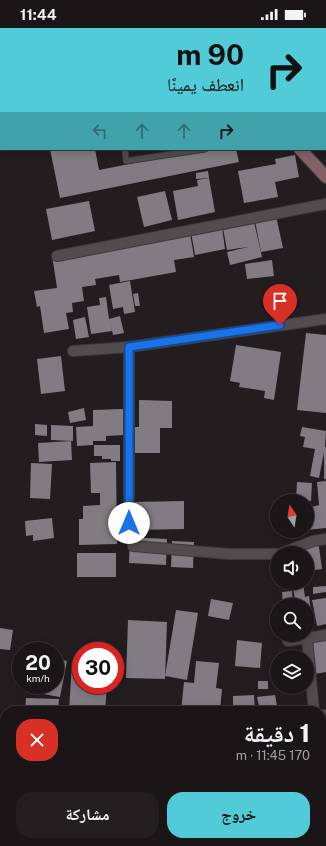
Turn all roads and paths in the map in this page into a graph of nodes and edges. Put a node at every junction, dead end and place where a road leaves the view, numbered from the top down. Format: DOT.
graph roads {
  1 [pos="125,150"];
  2 [pos="198,150"];
  3 [pos="301,150"];
  4 [pos="326,176"];
  5 [pos="326,204"];
  6 [pos="57,256"];
  7 [pos="326,319"];
  8 [pos="129,347"];
  9 [pos="73,351"];
  10 [pos="326,539"];
  11 [pos="300,546"];
  12 [pos="270,554"];
  13 [pos="326,635"];
  14 [pos="314,637"];
  15 [pos="307,642"];
  16 [pos="314,706"];
  1 -- 2 [label="lane"];
  3 -- 4 [label="main road"];
  5 -- 6 [label="street"];
  7 -- 8 [label="street"];
  8 -- 9 [label="street"];
  8 -- 12 [label="street"];
  10 -- 11 [label="street"];
  13 -- 14 [label="street"];
  15 -- 16 [label="street"];
}
